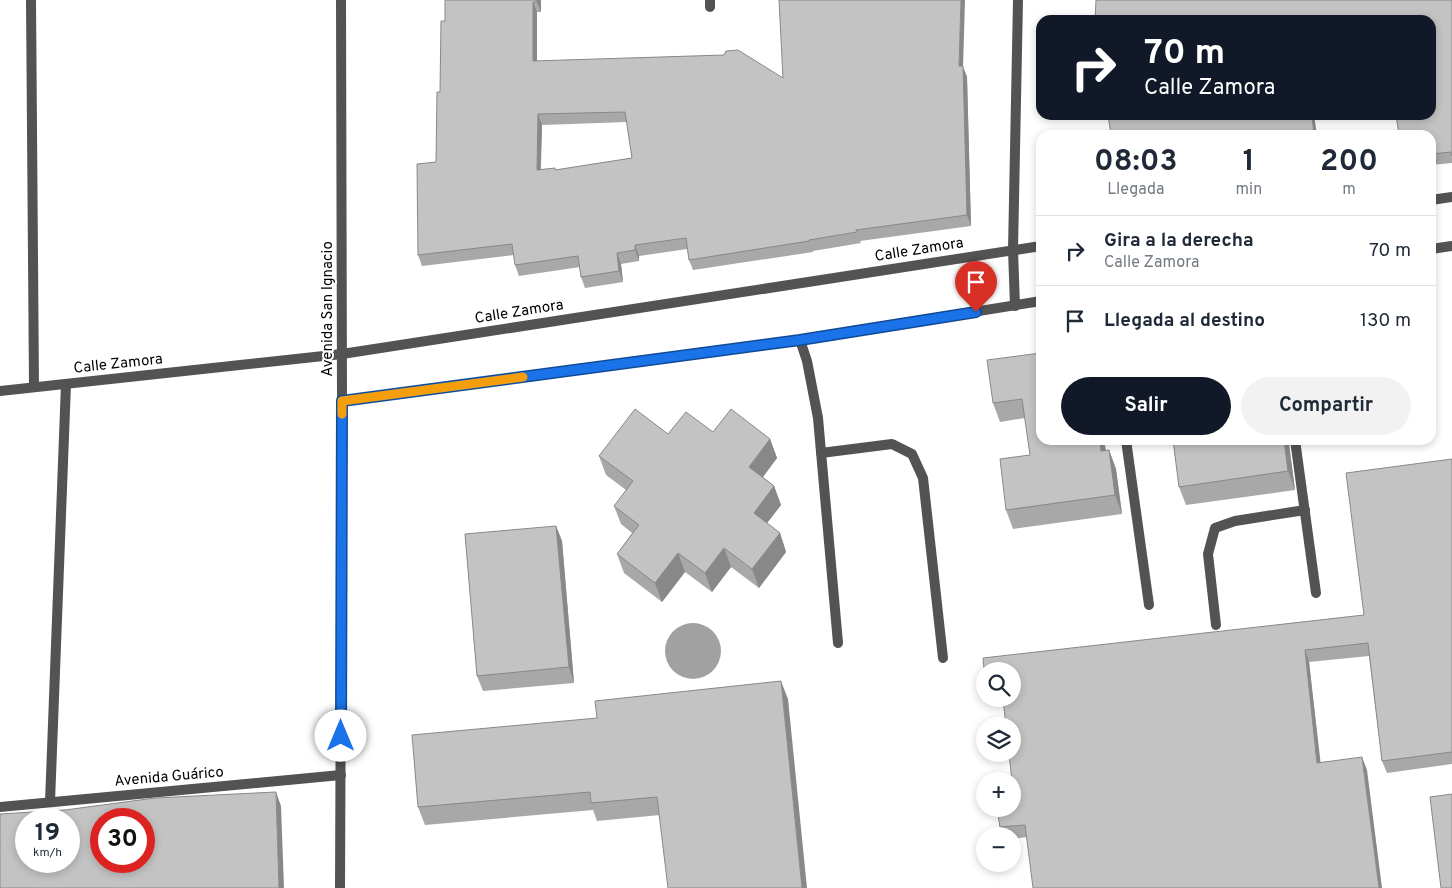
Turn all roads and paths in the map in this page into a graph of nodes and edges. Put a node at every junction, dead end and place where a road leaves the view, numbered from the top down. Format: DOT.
graph roads {
  1 [pos="31,0"];
  2 [pos="341,0"];
  3 [pos="1018,0"];
  4 [pos="1452,197"];
  5 [pos="1436,199"];
  6 [pos="1452,246"];
  7 [pos="1036,247"];
  8 [pos="1436,248"];
  9 [pos="1013,250"];
  10 [pos="1036,303"];
  11 [pos="1015,306"];
  12 [pos="800,340"];
  13 [pos="342,354"];
  14 [pos="66,384"];
  15 [pos="34,387"];
  16 [pos="0,391"];
  17 [pos="342,401"];
  18 [pos="1127,445"];
  19 [pos="1296,445"];
  20 [pos="821,453"];
  21 [pos="1305,510"];
  22 [pos="1316,593"];
  23 [pos="1149,606"];
  24 [pos="1216,625"];
  25 [pos="838,643"];
  26 [pos="943,658"];
  27 [pos="341,776"];
  28 [pos="50,802"];
  29 [pos="0,806"];
  30 [pos="340,888"];
  1 -- 15 [label="street"];
  2 -- 13 [label="street, Avenida San Ignacio"];
  3 -- 9 [label="street"];
  4 -- 5 [label="street"];
  6 -- 8 [label="street"];
  7 -- 9 [label="street, Calle Zamora"];
  9 -- 11 [label="street"];
  9 -- 13 [label="street, Calle Zamora"];
  10 -- 11 [label="street"];
  11 -- 12 [label="street"];
  12 -- 17 [label="street"];
  12 -- 20 [label="street"];
  13 -- 14 [label="street, Calle Zamora"];
  13 -- 17 [label="street, Avenida San Ignacio"];
  14 -- 15 [label="street, Calle Zamora"];
  14 -- 28 [label="street"];
  15 -- 16 [label="street, Calle Zamora"];
  17 -- 27 [label="street, Avenida San Ignacio"];
  18 -- 23 [label="street"];
  19 -- 21 [label="street"];
  20 -- 25 [label="street"];
  20 -- 26 [label="street"];
  21 -- 22 [label="street"];
  21 -- 24 [label="street"];
  27 -- 28 [label="street, Avenida Guárico"];
  27 -- 30 [label="street, Avenida San Ignacio"];
  28 -- 29 [label="street, Avenida Guárico"];
}
